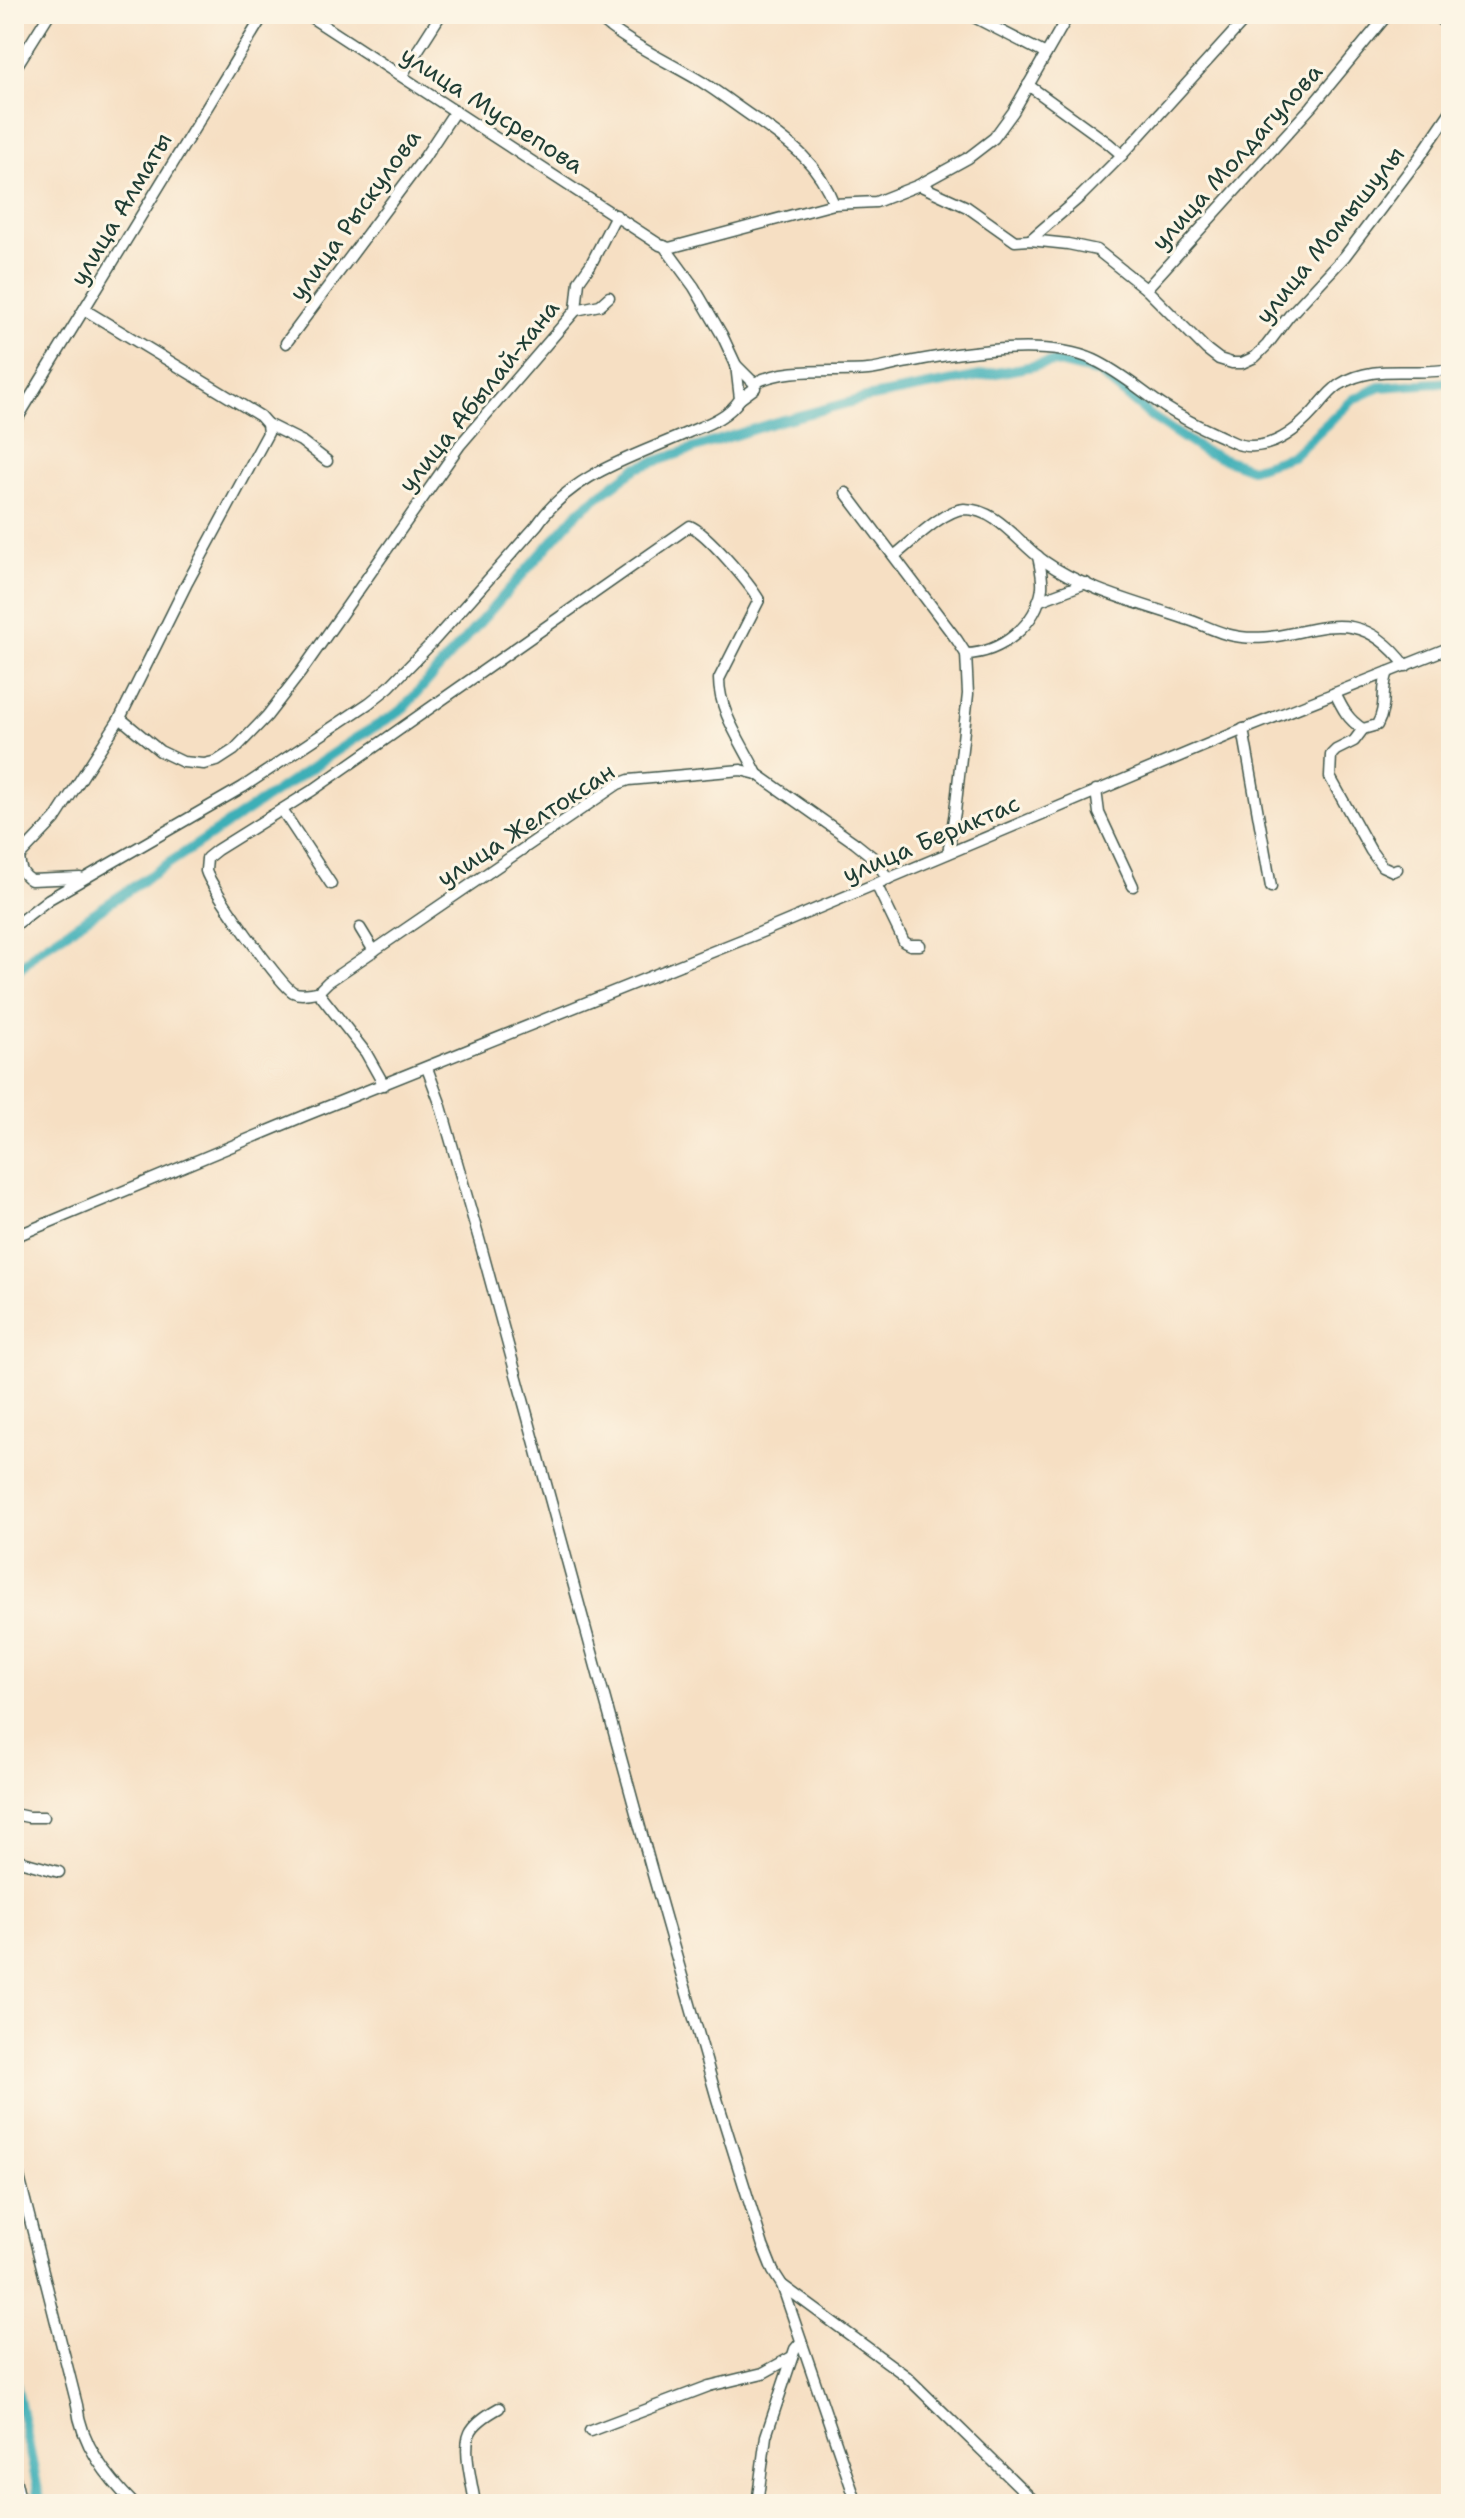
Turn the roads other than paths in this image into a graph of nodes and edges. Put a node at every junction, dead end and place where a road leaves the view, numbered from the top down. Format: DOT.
graph roads {
  1 [pos="49,14"];
  2 [pos="264,14"];
  3 [pos="306,14"];
  4 [pos="441,14"];
  5 [pos="594,14"];
  6 [pos="968,14"];
  7 [pos="1069,14"];
  8 [pos="1250,14"];
  9 [pos="1388,14"];
  10 [pos="1432,14"];
  11 [pos="1451,27"];
  12 [pos="1046,54"];
  13 [pos="14,70"];
  14 [pos="402,75"];
  15 [pos="1028,85"];
  16 [pos="455,111"];
  17 [pos="1451,111"];
  18 [pos="1122,155"];
  19 [pos="919,185"];
  20 [pos="834,204"];
  21 [pos="616,215"];
  22 [pos="1030,240"];
  23 [pos="664,246"];
  24 [pos="1146,289"];
  25 [pos="609,297"];
  26 [pos="85,310"];
  27 [pos="576,310"];
  28 [pos="286,343"];
  29 [pos="736,365"];
  30 [pos="1451,369"];
  31 [pos="754,383"];
  32 [pos="740,399"];
  33 [pos="14,424"];
  34 [pos="267,424"];
  35 [pos="327,461"];
  36 [pos="846,493"];
  37 [pos="894,556"];
  38 [pos="1038,556"];
  39 [pos="1086,583"];
  40 [pos="1038,601"];
  41 [pos="1451,647"];
  42 [pos="966,654"];
  43 [pos="1406,666"];
  44 [pos="1388,672"];
  45 [pos="1335,693"];
  46 [pos="120,718"];
  47 [pos="1243,729"];
  48 [pos="1363,729"];
  49 [pos="757,774"];
  50 [pos="1096,790"];
  51 [pos="282,810"];
  52 [pos="948,853"];
  53 [pos="17,860"];
  54 [pos="1397,869"];
  55 [pos="86,877"];
  56 [pos="888,879"];
  57 [pos="331,884"];
  58 [pos="876,884"];
  59 [pos="1133,886"];
  60 [pos="1271,887"];
  61 [pos="14,926"];
  62 [pos="360,928"];
  63 [pos="920,945"];
  64 [pos="374,951"];
  65 [pos="318,992"];
  66 [pos="427,1068"];
  67 [pos="384,1085"];
  68 [pos="14,1237"];
  69 [pos="14,1814"];
  70 [pos="44,1817"];
  71 [pos="14,1856"];
  72 [pos="59,1872"];
  73 [pos="14,2157"];
  74 [pos="782,2285"];
  75 [pos="801,2342"];
  76 [pos="792,2357"];
  77 [pos="499,2408"];
  78 [pos="590,2431"];
  79 [pos="14,2474"];
  80 [pos="21,2504"];
  81 [pos="134,2504"];
  82 [pos="475,2504"];
  83 [pos="757,2504"];
  84 [pos="857,2504"];
  85 [pos="1037,2504"];
  1 -- 13 [label="street"];
  2 -- 26 [label="street, улица Алматы"];
  3 -- 14 [label="street, улица Мусрепова"];
  4 -- 14 [label="street"];
  5 -- 20 [label="street"];
  6 -- 12 [label="street"];
  7 -- 12 [label="street"];
  8 -- 18 [label="street"];
  9 -- 24 [label="street, улица Молдагулова"];
  10 -- 11 [label="street"];
  12 -- 15 [label="street"];
  14 -- 16 [label="street, улица Мусрепова"];
  15 -- 18 [label="street"];
  15 -- 19 [label="street"];
  16 -- 21 [label="street, улица Мусрепова"];
  16 -- 28 [label="street, улица Рыскулова"];
  17 -- 24 [label="street, улица Момышулы"];
  18 -- 22 [label="street"];
  19 -- 20 [label="street"];
  19 -- 22 [label="street"];
  20 -- 23 [label="street"];
  21 -- 23 [label="street"];
  21 -- 27 [label="street, улица Абылай-хана"];
  22 -- 24 [label="street"];
  23 -- 29 [label="street"];
  25 -- 27 [label="street"];
  26 -- 33 [label="street, улица Алматы"];
  26 -- 34 [label="street"];
  27 -- 46 [label="street, улица Абылай-хана"];
  29 -- 31 [label="street"];
  29 -- 32 [label="street"];
  30 -- 31 [label="street"];
  31 -- 32 [label="street"];
  32 -- 55 [label="street"];
  34 -- 35 [label="street"];
  34 -- 46 [label="street"];
  36 -- 37 [label="street"];
  37 -- 38 [label="street"];
  37 -- 42 [label="street"];
  38 -- 39 [label="street"];
  38 -- 40 [label="street"];
  39 -- 40 [label="street"];
  39 -- 43 [label="street"];
  40 -- 42 [label="street"];
  41 -- 43 [label="street, улица Бериктас"];
  42 -- 52 [label="street"];
  43 -- 44 [label="street, улица Бериктас"];
  44 -- 45 [label="street, улица Бериктас"];
  44 -- 48 [label="street"];
  45 -- 47 [label="street, улица Бериктас"];
  45 -- 48 [label="street"];
  46 -- 53 [label="street"];
  47 -- 50 [label="street, улица Бериктас"];
  47 -- 60 [label="street"];
  48 -- 54 [label="street"];
  49 -- 51 [label="street"];
  49 -- 56 [label="street"];
  49 -- 64 [label="street, улица Желтоксан"];
  50 -- 52 [label="street, улица Бериктас"];
  50 -- 59 [label="street"];
  51 -- 57 [label="street"];
  51 -- 65 [label="street"];
  52 -- 56 [label="street, улица Бериктас"];
  53 -- 55 [label="street"];
  55 -- 61 [label="street"];
  56 -- 58 [label="street, улица Бериктас"];
  58 -- 63 [label="street"];
  58 -- 66 [label="street, улица Бериктас"];
  62 -- 64 [label="street"];
  64 -- 65 [label="street, улица Желтоксан"];
  65 -- 67 [label="street"];
  66 -- 67 [label="street, улица Бериктас"];
  66 -- 74 [label="street"];
  67 -- 68 [label="street, улица Бериктас"];
  69 -- 70 [label="street"];
  71 -- 72 [label="street"];
  73 -- 81 [label="street"];
  74 -- 75 [label="street"];
  74 -- 85 [label="street"];
  75 -- 76 [label="street"];
  75 -- 84 [label="street"];
  76 -- 78 [label="street"];
  76 -- 83 [label="street"];
  77 -- 82 [label="street"];
  79 -- 80 [label="street"];
}
